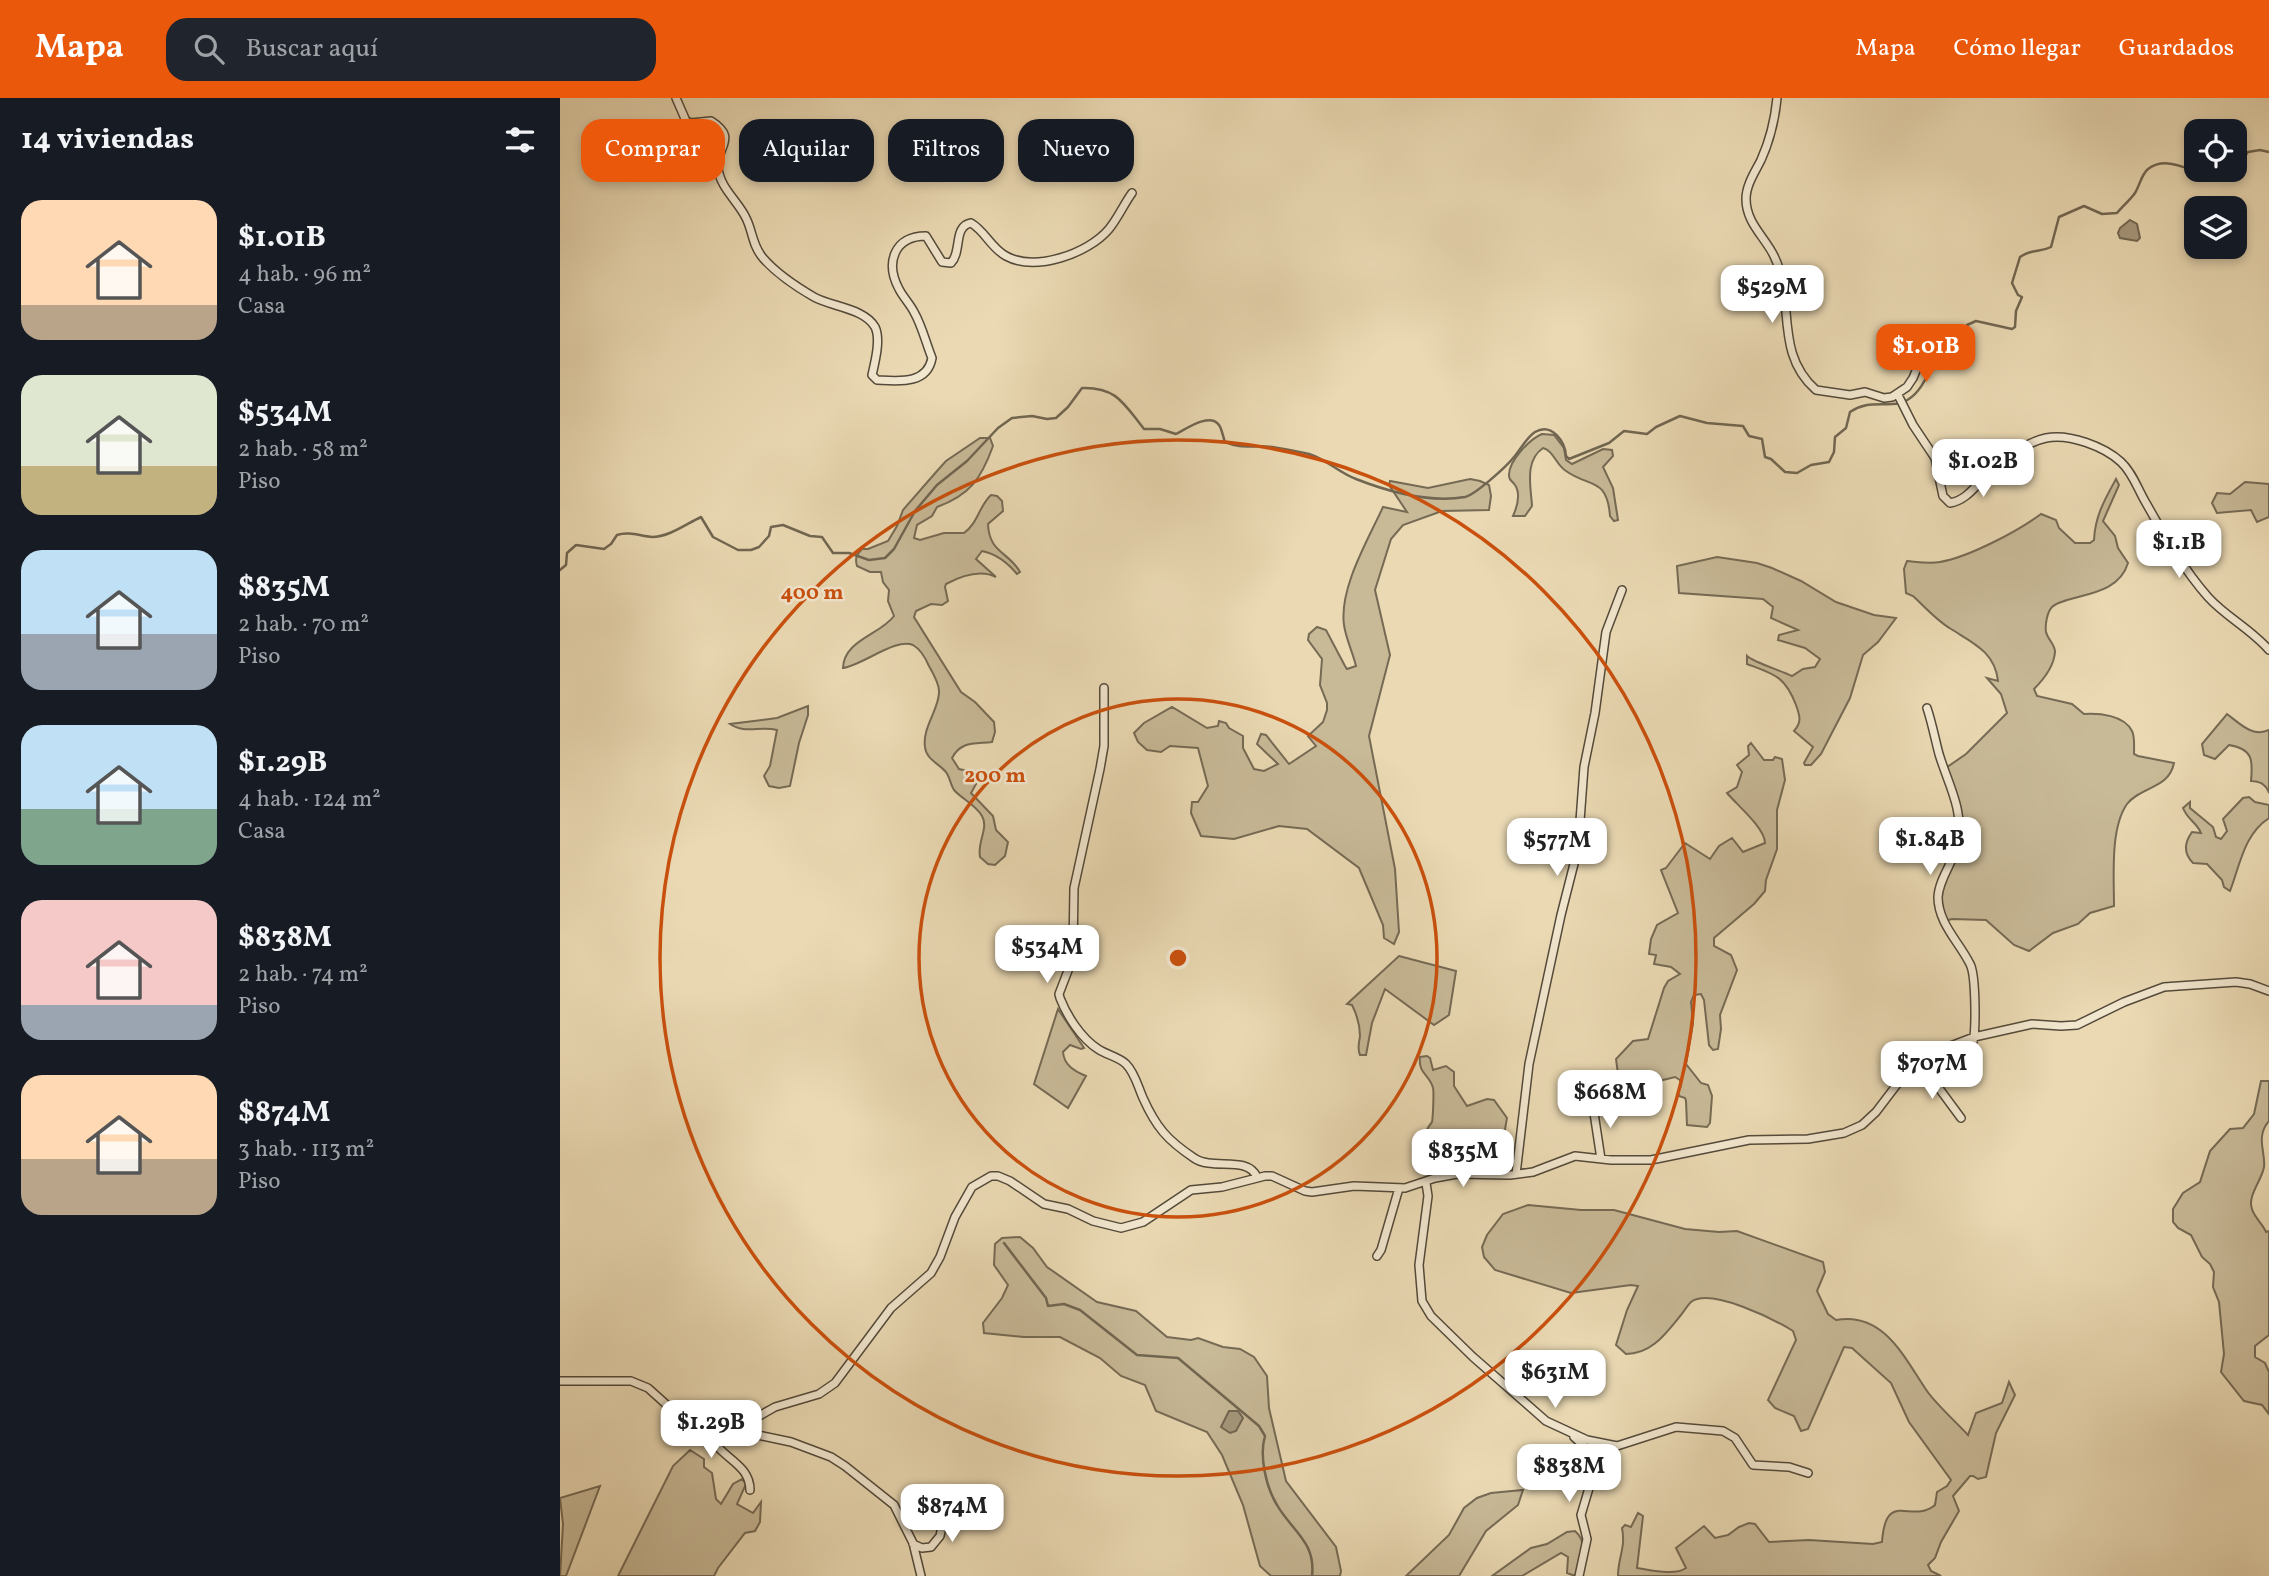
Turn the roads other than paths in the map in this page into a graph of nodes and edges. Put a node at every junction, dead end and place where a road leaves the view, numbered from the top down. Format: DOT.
graph roads {
  1 [pos="676,98"];
  2 [pos="1777,98"];
  3 [pos="1132,193"];
  4 [pos="1923,355"];
  5 [pos="1901,401"];
  6 [pos="1622,590"];
  7 [pos="2269,650"];
  8 [pos="1104,688"];
  9 [pos="1927,708"];
  10 [pos="2269,992"];
  11 [pos="1975,1037"];
  12 [pos="1951,1060"];
  13 [pos="1924,1068"];
  14 [pos="1595,1102"];
  15 [pos="1961,1118"];
  16 [pos="1601,1159"];
  17 [pos="1516,1174"];
  18 [pos="1257,1177"];
  19 [pos="1426,1183"];
  20 [pos="1398,1188"];
  21 [pos="1377,1256"];
  22 [pos="560,1381"];
  23 [pos="721,1426"];
  24 [pos="743,1428"];
  25 [pos="1565,1430"];
  26 [pos="1808,1473"];
  27 [pos="750,1490"];
  28 [pos="928,1505"];
  29 [pos="913,1543"];
  30 [pos="921,1576"];
  31 [pos="1579,1576"];
  1 -- 3 [label="street"];
  2 -- 5 [label="street"];
  4 -- 5 [label="street"];
  5 -- 7 [label="street"];
  6 -- 17 [label="street"];
  8 -- 18 [label="street"];
  9 -- 11 [label="street"];
  10 -- 11 [label="street"];
  11 -- 12 [label="street"];
  11 -- 16 [label="street"];
  13 -- 15 [label="street"];
  14 -- 16 [label="street"];
  16 -- 17 [label="street"];
  17 -- 19 [label="street"];
  18 -- 20 [label="street"];
  18 -- 24 [label="street"];
  19 -- 20 [label="street"];
  19 -- 25 [label="street"];
  20 -- 21 [label="street"];
  22 -- 23 [label="street"];
  23 -- 24 [label="street"];
  23 -- 27 [label="street"];
  24 -- 29 [label="street"];
  25 -- 26 [label="street"];
  25 -- 31 [label="street"];
  28 -- 29 [label="street"];
  29 -- 30 [label="street"];
}
